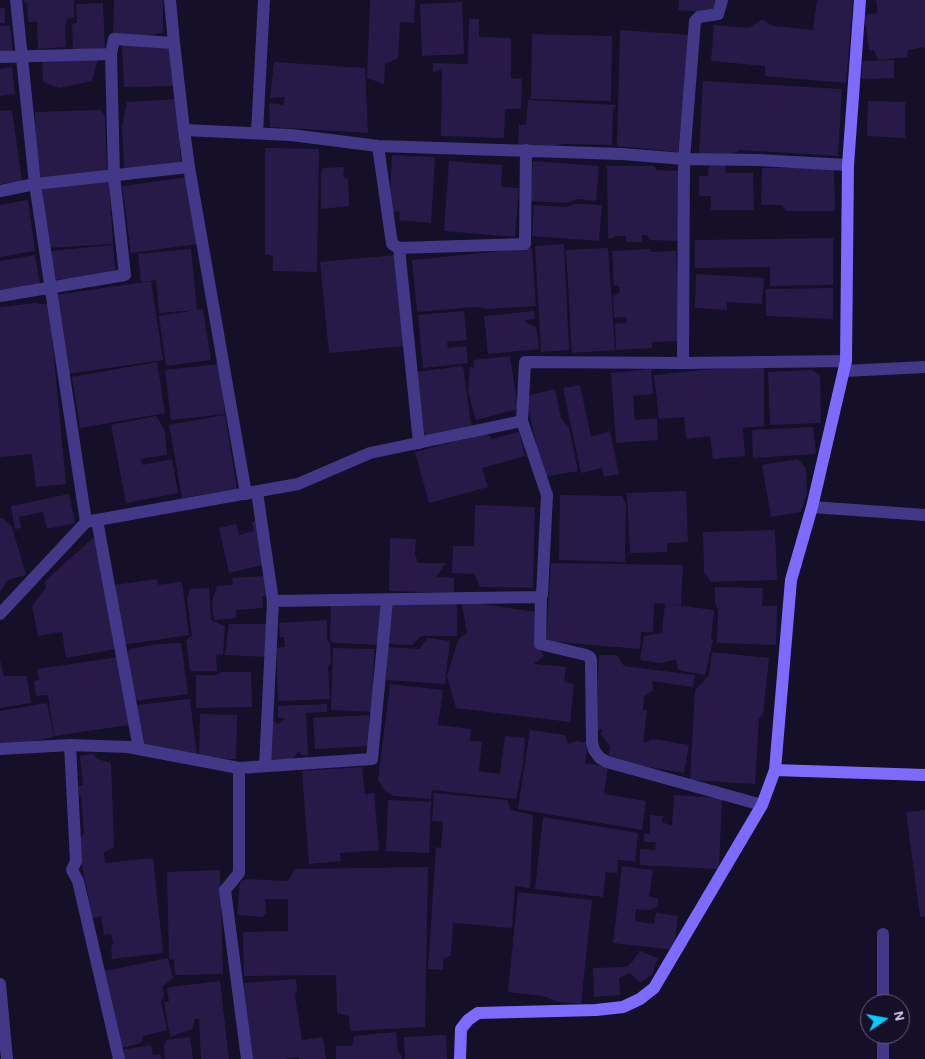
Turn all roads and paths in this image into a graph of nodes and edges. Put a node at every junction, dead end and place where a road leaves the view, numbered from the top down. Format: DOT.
graph roads {
  1 [pos="16,0"];
  2 [pos="170,0"];
  3 [pos="264,0"];
  4 [pos="722,0"];
  5 [pos="860,0"];
  6 [pos="174,43"];
  7 [pos="112,54"];
  8 [pos="21,56"];
  9 [pos="0,57"];
  10 [pos="184,130"];
  11 [pos="257,133"];
  12 [pos="378,146"];
  13 [pos="526,150"];
  14 [pos="684,159"];
  15 [pos="848,165"];
  16 [pos="189,167"];
  17 [pos="114,176"];
  18 [pos="34,184"];
  19 [pos="0,191"];
  20 [pos="399,248"];
  21 [pos="51,288"];
  22 [pos="0,296"];
  23 [pos="683,363"];
  24 [pos="845,366"];
  25 [pos="925,368"];
  26 [pos="522,421"];
  27 [pos="419,443"];
  28 [pos="252,493"];
  29 [pos="812,507"];
  30 [pos="925,514"];
  31 [pos="92,521"];
  32 [pos="541,596"];
  33 [pos="387,600"];
  34 [pos="273,601"];
  35 [pos="0,614"];
  36 [pos="70,745"];
  37 [pos="0,749"];
  38 [pos="139,749"];
  39 [pos="265,766"];
  40 [pos="239,768"];
  41 [pos="775,770"];
  42 [pos="925,775"];
  43 [pos="762,805"];
  44 [pos="883,934"];
  45 [pos="0,984"];
  46 [pos="883,994"];
  47 [pos="883,1044"];
  48 [pos="7,1059"];
  49 [pos="119,1059"];
  50 [pos="247,1059"];
  51 [pos="460,1059"];
  52 [pos="883,1059"];
  1 -- 8 [label="street"];
  2 -- 6 [label="street"];
  3 -- 11 [label="street"];
  4 -- 14 [label="street"];
  5 -- 15 [label="street"];
  6 -- 7 [label="street"];
  6 -- 10 [label="street"];
  7 -- 8 [label="street"];
  7 -- 17 [label="street"];
  8 -- 9 [label="street"];
  8 -- 18 [label="street"];
  10 -- 11 [label="street"];
  10 -- 16 [label="street"];
  11 -- 12 [label="street"];
  12 -- 13 [label="street"];
  12 -- 20 [label="street"];
  13 -- 14 [label="street"];
  13 -- 20 [label="street"];
  14 -- 15 [label="street"];
  14 -- 23 [label="street"];
  15 -- 24 [label="street"];
  16 -- 17 [label="street"];
  16 -- 28 [label="street"];
  17 -- 18 [label="street"];
  17 -- 21 [label="street"];
  18 -- 19 [label="street"];
  18 -- 21 [label="street"];
  20 -- 27 [label="street"];
  21 -- 22 [label="street"];
  21 -- 31 [label="street"];
  23 -- 24 [label="street"];
  23 -- 26 [label="street"];
  24 -- 25 [label="street"];
  24 -- 29 [label="street"];
  26 -- 27 [label="street"];
  26 -- 32 [label="street"];
  27 -- 28 [label="street"];
  28 -- 31 [label="street"];
  28 -- 34 [label="street"];
  29 -- 30 [label="street"];
  29 -- 41 [label="street"];
  31 -- 35 [label="street"];
  31 -- 38 [label="street"];
  32 -- 33 [label="street"];
  32 -- 43 [label="street"];
  33 -- 34 [label="street"];
  33 -- 39 [label="street"];
  34 -- 39 [label="street"];
  36 -- 37 [label="street"];
  36 -- 38 [label="street"];
  36 -- 49 [label="street"];
  38 -- 40 [label="street"];
  39 -- 40 [label="street"];
  40 -- 50 [label="street"];
  41 -- 42 [label="street"];
  41 -- 43 [label="street"];
  43 -- 51 [label="street"];
  44 -- 46 [label="street"];
  45 -- 48 [label="street"];
  47 -- 52 [label="street"];
}
